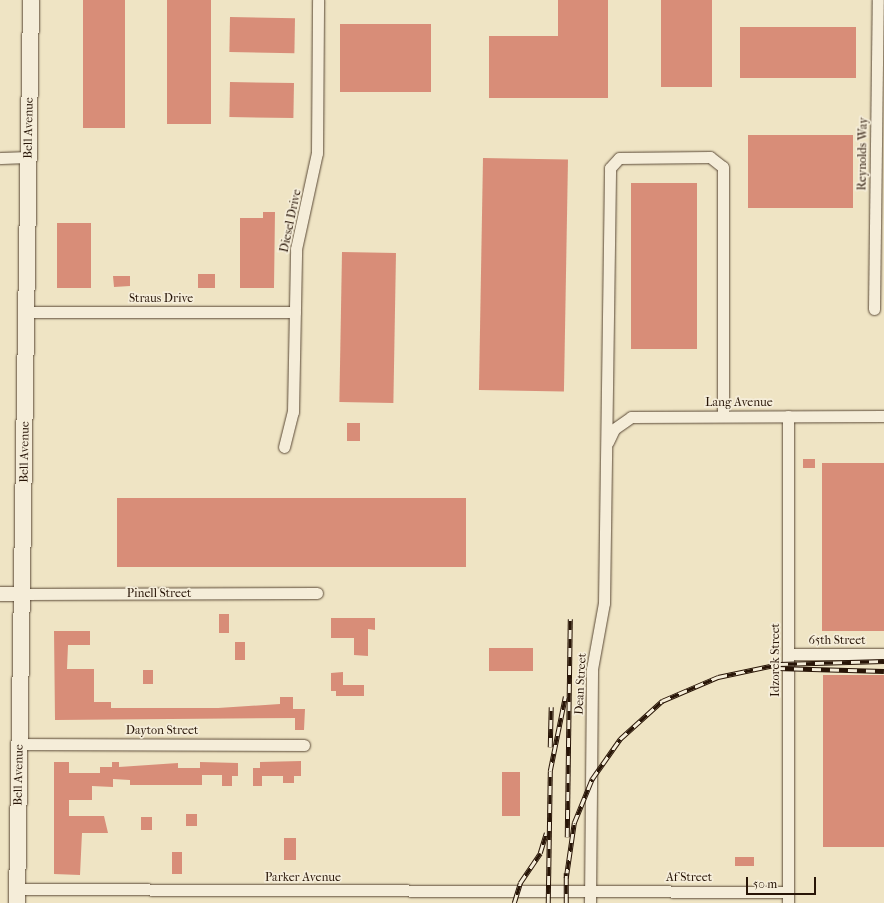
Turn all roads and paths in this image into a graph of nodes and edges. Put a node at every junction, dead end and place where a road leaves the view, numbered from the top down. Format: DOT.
graph roads {
  1 [pos="31,0"];
  2 [pos="318,0"];
  3 [pos="878,0"];
  4 [pos="29,157"];
  5 [pos="0,158"];
  6 [pos="874,309"];
  7 [pos="27,312"];
  8 [pos="295,312"];
  9 [pos="723,416"];
  10 [pos="788,416"];
  11 [pos="884,416"];
  12 [pos="607,444"];
  13 [pos="284,447"];
  14 [pos="0,594"];
  15 [pos="22,594"];
  16 [pos="317,594"];
  17 [pos="789,654"];
  18 [pos="884,654"];
  19 [pos="20,744"];
  20 [pos="304,745"];
  21 [pos="590,891"];
  22 [pos="788,892"];
  23 [pos="17,896"];
  24 [pos="590,903"];
  25 [pos="788,903"];
  1 -- 4 [label="main road, Bell Avenue"];
  2 -- 8 [label="street, Diesel Drive"];
  3 -- 6 [label="street, Reynolds Way"];
  4 -- 5 [label="street"];
  4 -- 7 [label="main road, Bell Avenue"];
  7 -- 8 [label="street, Straus Drive"];
  7 -- 15 [label="main road, Bell Avenue"];
  8 -- 13 [label="street, Diesel Drive"];
  9 -- 10 [label="street, Lang Avenue"];
  9 -- 12 [label="street, Lang Avenue"];
  9 -- 12 [label="street, Dean Street"];
  10 -- 11 [label="street, Lang Avenue"];
  10 -- 17 [label="street, Idzorek Street"];
  12 -- 21 [label="street, Dean Street"];
  14 -- 15 [label="street, Pinell Street"];
  15 -- 16 [label="street, Pinell Street"];
  15 -- 19 [label="main road, Bell Avenue"];
  17 -- 18 [label="street, 65th Street"];
  17 -- 22 [label="street, Idzorek Street"];
  19 -- 20 [label="street, Dayton Street"];
  19 -- 23 [label="main road, Bell Avenue"];
  21 -- 22 [label="street, Af Street"];
  21 -- 23 [label="street, Parker Avenue"];
  21 -- 24 [label="street, Dean Street"];
  22 -- 25 [label="street, Idzorek Street"];
}
